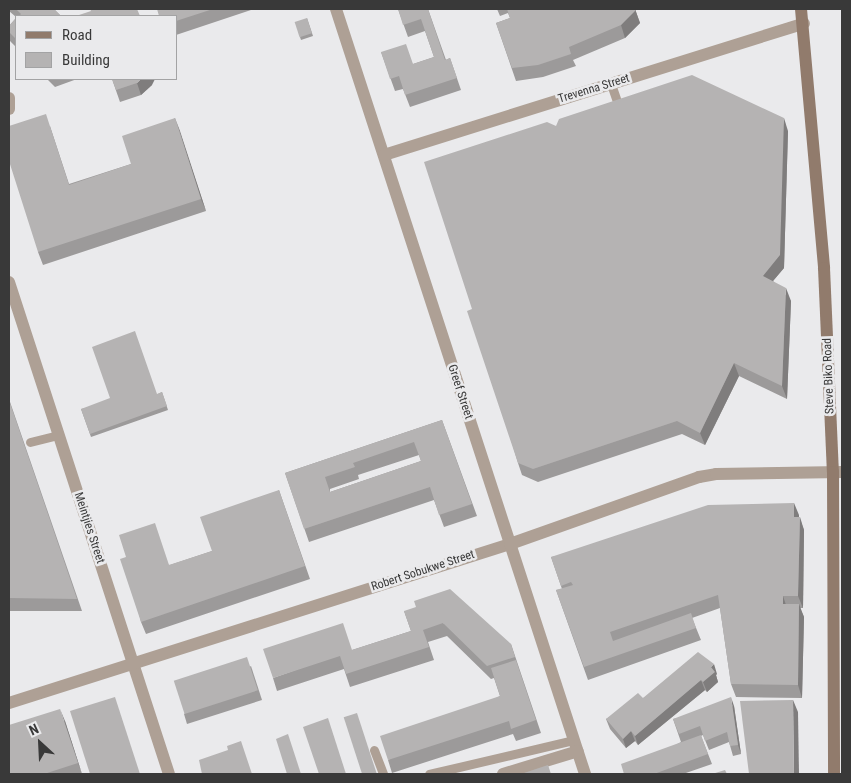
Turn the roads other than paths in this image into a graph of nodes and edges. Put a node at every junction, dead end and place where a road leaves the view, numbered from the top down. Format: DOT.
graph roads {
  1 [pos="336,9"];
  2 [pos="801,9"];
  3 [pos="804,23"];
  4 [pos="611,84"];
  5 [pos="9,98"];
  6 [pos="9,109"];
  7 [pos="621,112"];
  8 [pos="384,155"];
  9 [pos="9,282"];
  10 [pos="60,435"];
  11 [pos="30,442"];
  12 [pos="838,472"];
  13 [pos="510,544"];
  14 [pos="132,662"];
  15 [pos="9,703"];
  16 [pos="838,706"];
  17 [pos="576,745"];
  18 [pos="374,750"];
  19 [pos="169,774"];
  20 [pos="383,774"];
  21 [pos="429,774"];
  22 [pos="503,774"];
  23 [pos="585,774"];
  24 [pos="834,774"];
  1 -- 8 [label="street, Greef Street"];
  2 -- 3 [label="main road, Steve Biko Road"];
  3 -- 4 [label="street, Trevenna Street"];
  3 -- 12 [label="main road, Steve Biko Road"];
  4 -- 7 [label="lane"];
  4 -- 8 [label="street, Trevenna Street"];
  5 -- 6 [label="street"];
  8 -- 13 [label="street, Greef Street"];
  9 -- 10 [label="street, Meintjies Street"];
  10 -- 11 [label="lane"];
  10 -- 14 [label="street, Meintjies Street"];
  12 -- 13 [label="street, Robert Sobukwe Street"];
  12 -- 16 [label="main road, Steve Biko Road"];
  13 -- 14 [label="street, Robert Sobukwe Street"];
  13 -- 17 [label="street, Greef Street"];
  14 -- 15 [label="street, Robert Sobukwe Street"];
  14 -- 19 [label="street, Meintjies Street"];
  16 -- 24 [label="main road, Steve Biko Road"];
  17 -- 21 [label="lane"];
  17 -- 22 [label="street"];
  17 -- 23 [label="street, Greef Street"];
  18 -- 20 [label="lane"];
}
